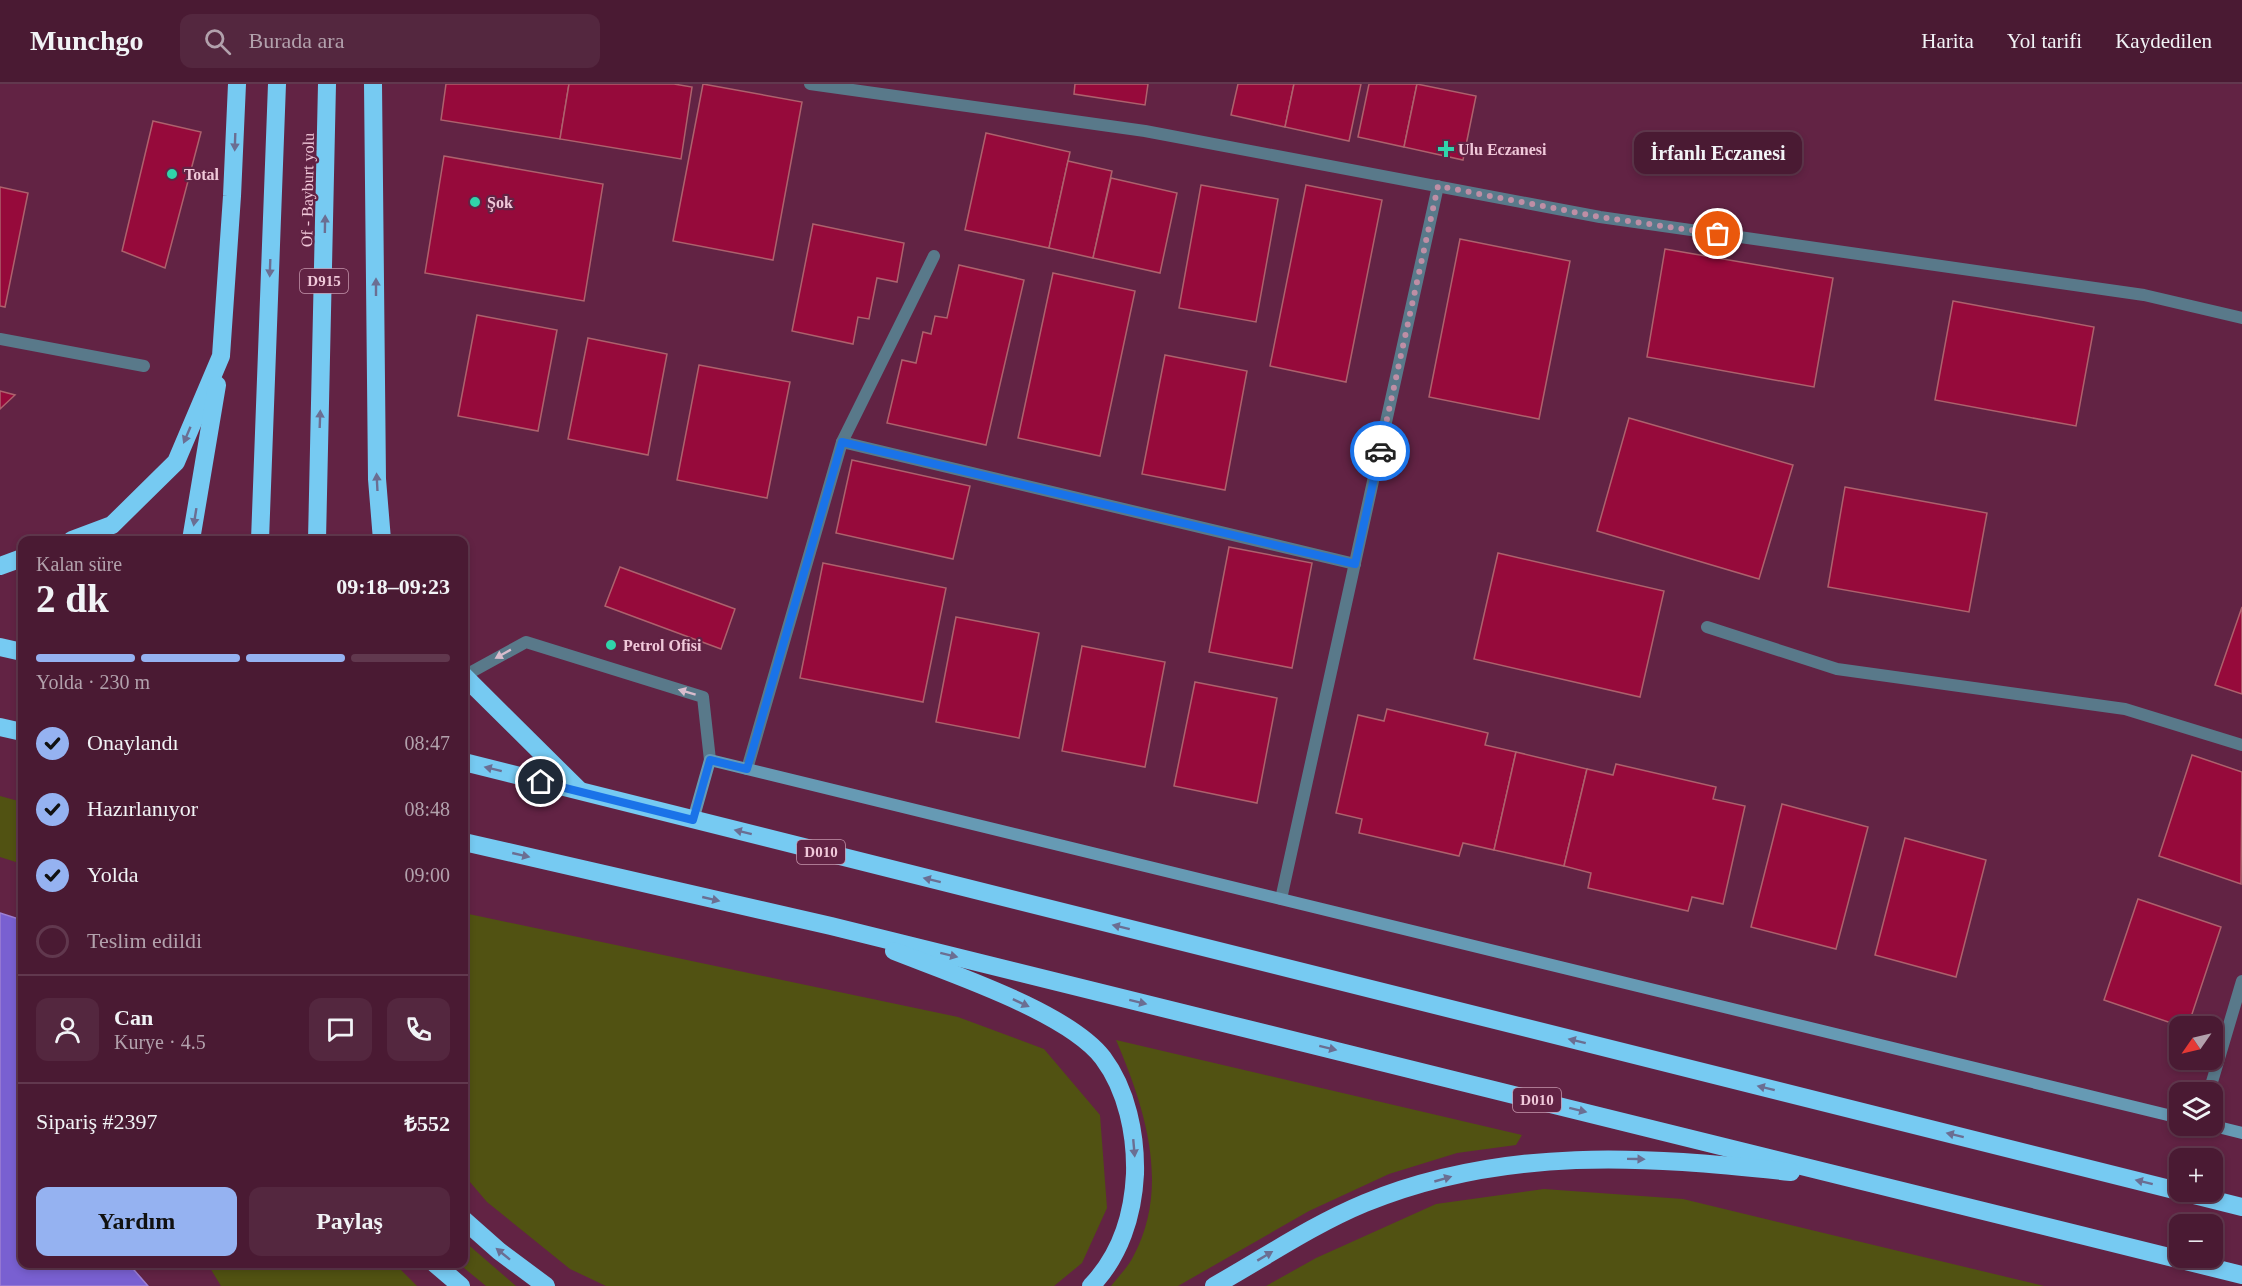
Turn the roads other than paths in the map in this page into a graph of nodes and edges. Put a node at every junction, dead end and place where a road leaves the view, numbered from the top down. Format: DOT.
graph roads {
  1 [pos="237,84"];
  2 [pos="277,84"];
  3 [pos="327,84"];
  4 [pos="373,84"];
  5 [pos="810,84"];
  6 [pos="1438,186"];
  7 [pos="934,256"];
  8 [pos="2242,318"];
  9 [pos="0,339"];
  10 [pos="221,356"];
  11 [pos="144,366"];
  12 [pos="842,442"];
  13 [pos="83,536"];
  14 [pos="193,536"];
  15 [pos="260,536"];
  16 [pos="317,536"];
  17 [pos="382,536"];
  18 [pos="18,559"];
  19 [pos="1355,564"];
  20 [pos="0,566"];
  21 [pos="1707,627"];
  22 [pos="0,647"];
  23 [pos="18,651"];
  24 [pos="468,674"];
  25 [pos="468,680"];
  26 [pos="0,727"];
  27 [pos="18,731"];
  28 [pos="2242,745"];
  29 [pos="710,760"];
  30 [pos="468,763"];
  31 [pos="747,769"];
  32 [pos="580,791"];
  33 [pos="693,820"];
  34 [pos="468,843"];
  35 [pos="1281,899"];
  36 [pos="831,926"];
  37 [pos="2242,981"];
  38 [pos="2212,1082"];
  39 [pos="2169,1115"];
  40 [pos="2223,1128"];
  41 [pos="2242,1133"];
  42 [pos="1860,1179"];
  43 [pos="2242,1207"];
  44 [pos="468,1224"];
  45 [pos="440,1268"];
  46 [pos="2242,1275"];
  47 [pos="461,1286"];
  48 [pos="546,1286"];
  49 [pos="1091,1286"];
  50 [pos="1214,1286"];
  1 -- 10 [label="highway, one-way"];
  2 -- 15 [label="highway, Of - Bayburt yolu, one-way"];
  16 -- 3 [label="highway, Of - Bayburt yolu / D915, one-way"];
  17 -- 4 [label="highway, one-way"];
  5 -- 6 [label="street"];
  6 -- 8 [label="street"];
  6 -- 19 [label="street"];
  7 -- 12 [label="street"];
  9 -- 11 [label="street"];
  10 -- 13 [label="highway, one-way"];
  10 -- 14 [label="highway, one-way"];
  12 -- 19 [label="street"];
  12 -- 31 [label="street"];
  18 -- 20 [label="highway"];
  19 -- 35 [label="street"];
  21 -- 28 [label="street"];
  22 -- 23 [label="highway"];
  29 -- 24 [label="street, one-way"];
  25 -- 32 [label="highway"];
  26 -- 27 [label="highway"];
  29 -- 31 [label="street"];
  29 -- 33 [label="street"];
  32 -- 30 [label="highway, D010, one-way"];
  31 -- 35 [label="street"];
  32 -- 33 [label="highway, D010"];
  43 -- 33 [label="highway, D010, one-way"];
  34 -- 36 [label="highway, D010, one-way"];
  35 -- 39 [label="street"];
  36 -- 42 [label="highway, D010, one-way"];
  36 -- 49 [label="highway, one-way"];
  37 -- 38 [label="street"];
  40 -- 41 [label="street"];
  42 -- 46 [label="highway, D010"];
  50 -- 42 [label="highway, one-way"];
  48 -- 44 [label="highway, one-way"];
  45 -- 47 [label="highway"];
}
